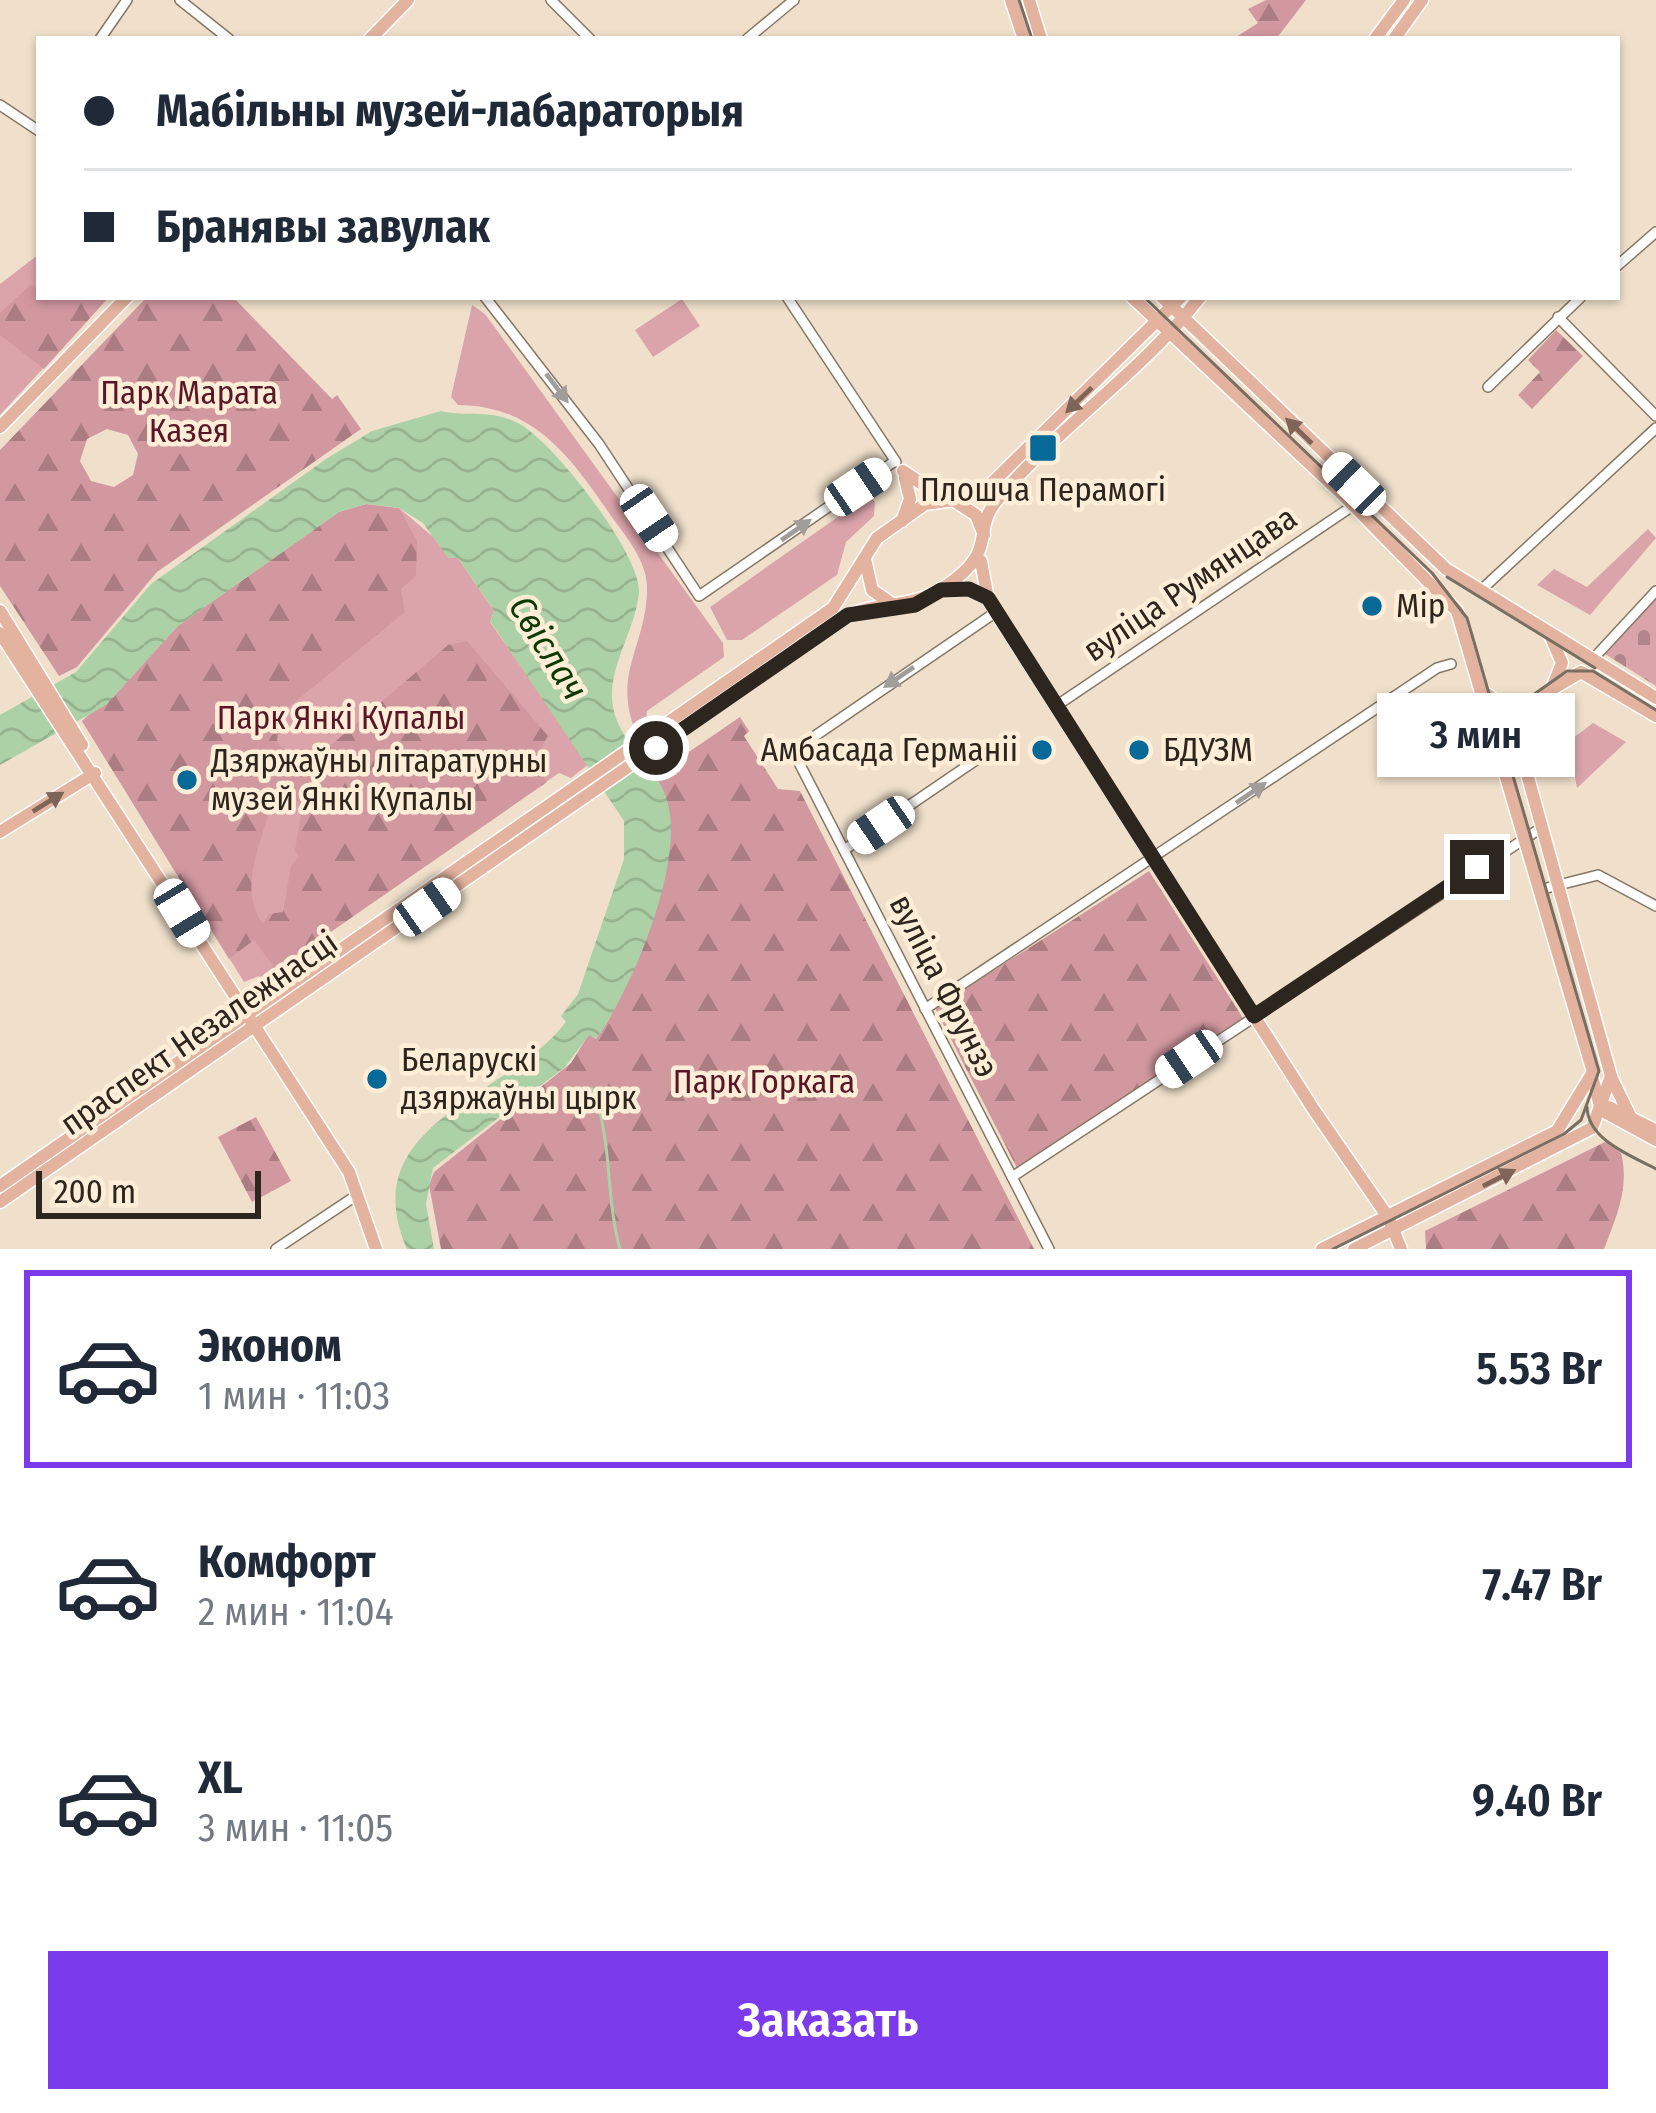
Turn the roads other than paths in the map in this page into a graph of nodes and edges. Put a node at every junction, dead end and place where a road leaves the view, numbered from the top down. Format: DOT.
graph roads {
  1 [pos="127,0"];
  2 [pos="180,0"];
  3 [pos="408,0"];
  4 [pos="551,0"];
  5 [pos="794,0"];
  6 [pos="1011,0"];
  7 [pos="1029,0"];
  8 [pos="1404,0"];
  9 [pos="1422,0"];
  10 [pos="102,36"];
  11 [pos="225,36"];
  12 [pos="373,36"];
  13 [pos="587,36"];
  14 [pos="751,36"];
  15 [pos="1023,36"];
  16 [pos="1040,36"];
  17 [pos="1377,36"];
  18 [pos="1396,36"];
  19 [pos="0,105"];
  20 [pos="36,127"];
  21 [pos="1656,232"];
  22 [pos="1620,263"];
  23 [pos="124,300"];
  24 [pos="487,300"];
  25 [pos="789,300"];
  26 [pos="1135,300"];
  27 [pos="1578,300"];
  28 [pos="1175,304"];
  29 [pos="1558,317"];
  30 [pos="1165,328"];
  31 [pos="1488,387"];
  32 [pos="1656,416"];
  33 [pos="0,428"];
  34 [pos="1656,428"];
  35 [pos="899,466"];
  36 [pos="950,500"];
  37 [pos="1373,503"];
  38 [pos="1354,506"];
  39 [pos="902,521"];
  40 [pos="983,548"];
  41 [pos="867,554"];
  42 [pos="941,590"];
  43 [pos="1480,591"];
  44 [pos="1656,591"];
  45 [pos="988,598"];
  46 [pos="899,606"];
  47 [pos="0,611"];
  48 [pos="996,612"];
  49 [pos="0,633"];
  50 [pos="1549,633"];
  51 [pos="1593,659"];
  52 [pos="1462,662"];
  53 [pos="45,689"];
  54 [pos="1480,689"];
  55 [pos="1552,689"];
  56 [pos="1656,698"];
  57 [pos="1536,704"];
  58 [pos="1056,706"];
  59 [pos="1656,716"];
  60 [pos="652,742"];
  61 [pos="998,745"];
  62 [pos="95,773"];
  63 [pos="1541,829"];
  64 [pos="0,832"];
  65 [pos="1526,835"];
  66 [pos="844,850"];
  67 [pos="1154,858"];
  68 [pos="1550,889"];
  69 [pos="1656,906"];
  70 [pos="925,1009"];
  71 [pos="1254,1016"];
  72 [pos="250,1024"];
  73 [pos="1593,1074"];
  74 [pos="1611,1076"];
  75 [pos="1601,1107"];
  76 [pos="1630,1121"];
  77 [pos="1564,1125"];
  78 [pos="1656,1131"];
  79 [pos="1584,1135"];
  80 [pos="1656,1140"];
  81 [pos="1012,1177"];
  82 [pos="0,1186"];
  83 [pos="357,1195"];
  84 [pos="0,1202"];
  85 [pos="1391,1224"];
  86 [pos="276,1249"];
  87 [pos="376,1249"];
  88 [pos="1049,1249"];
  89 [pos="1322,1249"];
  90 [pos="1354,1249"];
  91 [pos="1401,1249"];
  1 -- 10 [label="street"];
  2 -- 11 [label="street"];
  3 -- 12 [label="main road"];
  4 -- 13 [label="street"];
  5 -- 14 [label="street"];
  6 -- 15 [label="main road"];
  7 -- 16 [label="main road"];
  8 -- 17 [label="main road"];
  9 -- 18 [label="main road"];
  19 -- 20 [label="street"];
  21 -- 22 [label="street"];
  23 -- 33 [label="main road"];
  24 -- 35 [label="street, one-way"];
  25 -- 35 [label="street"];
  26 -- 30 [label="main road"];
  27 -- 29 [label="street"];
  28 -- 30 [label="main road, праспект Незалежнасці"];
  37 -- 28 [label="main road, one-way"];
  29 -- 31 [label="street"];
  29 -- 32 [label="street"];
  30 -- 36 [label="main road, праспект Незалежнасці, one-way"];
  30 -- 38 [label="main road"];
  30 -- 40 [label="main road, праспект Незалежнасці"];
  34 -- 43 [label="street"];
  35 -- 36 [label="main road"];
  35 -- 39 [label="main road"];
  36 -- 39 [label="main road, праспект Незалежнасці"];
  36 -- 40 [label="main road"];
  37 -- 38 [label="street"];
  37 -- 43 [label="main road"];
  38 -- 52 [label="main road"];
  38 -- 58 [label="street, вуліца Румянцава"];
  39 -- 41 [label="main road, праспект Незалежнасці"];
  40 -- 42 [label="main road, праспект Незалежнасці"];
  40 -- 45 [label="main road"];
  41 -- 46 [label="main road"];
  41 -- 60 [label="main road, праспект Незалежнасці"];
  42 -- 45 [label="main road"];
  42 -- 46 [label="main road, праспект Незалежнасці"];
  43 -- 50 [label="main road"];
  44 -- 51 [label="street"];
  45 -- 48 [label="main road"];
  46 -- 60 [label="main road, праспект Незалежнасці"];
  47 -- 53 [label="main road"];
  48 -- 58 [label="main road"];
  48 -- 66 [label="street, вуліца Фрунзэ, one-way"];
  49 -- 53 [label="main road"];
  50 -- 51 [label="main road"];
  50 -- 55 [label="main road"];
  51 -- 56 [label="main road"];
  52 -- 54 [label="main road"];
  67 -- 52 [label="street, one-way"];
  53 -- 62 [label="main road"];
  54 -- 57 [label="main road"];
  54 -- 65 [label="main road"];
  55 -- 57 [label="main road"];
  55 -- 59 [label="main road"];
  57 -- 63 [label="main road"];
  58 -- 67 [label="main road"];
  60 -- 72 [label="main road, праспект Незалежнасці"];
  61 -- 66 [label="street"];
  64 -- 62 [label="main road, one-way"];
  62 -- 72 [label="main road"];
  63 -- 65 [label="street"];
  63 -- 68 [label="main road"];
  65 -- 68 [label="main road"];
  65 -- 71 [label="street"];
  66 -- 70 [label="street, вуліца Фрунзэ"];
  67 -- 70 [label="street"];
  67 -- 71 [label="main road"];
  68 -- 69 [label="street"];
  68 -- 73 [label="main road"];
  68 -- 74 [label="main road"];
  70 -- 81 [label="street, вуліца Фрунзэ"];
  71 -- 81 [label="street"];
  71 -- 85 [label="main road"];
  72 -- 82 [label="main road, праспект Незалежнасці"];
  72 -- 83 [label="main road"];
  72 -- 84 [label="main road, праспект Незалежнасці"];
  73 -- 75 [label="main road"];
  73 -- 77 [label="main road"];
  74 -- 75 [label="main road"];
  74 -- 76 [label="main road"];
  75 -- 76 [label="main road"];
  75 -- 77 [label="main road"];
  75 -- 79 [label="main road"];
  76 -- 78 [label="main road"];
  76 -- 79 [label="main road"];
  76 -- 80 [label="main road"];
  77 -- 85 [label="main road"];
  85 -- 79 [label="main road, one-way"];
  81 -- 88 [label="street, вуліца Фрунзэ"];
  83 -- 86 [label="street"];
  83 -- 87 [label="main road"];
  85 -- 89 [label="main road"];
  85 -- 90 [label="main road"];
  85 -- 91 [label="main road"];
}
